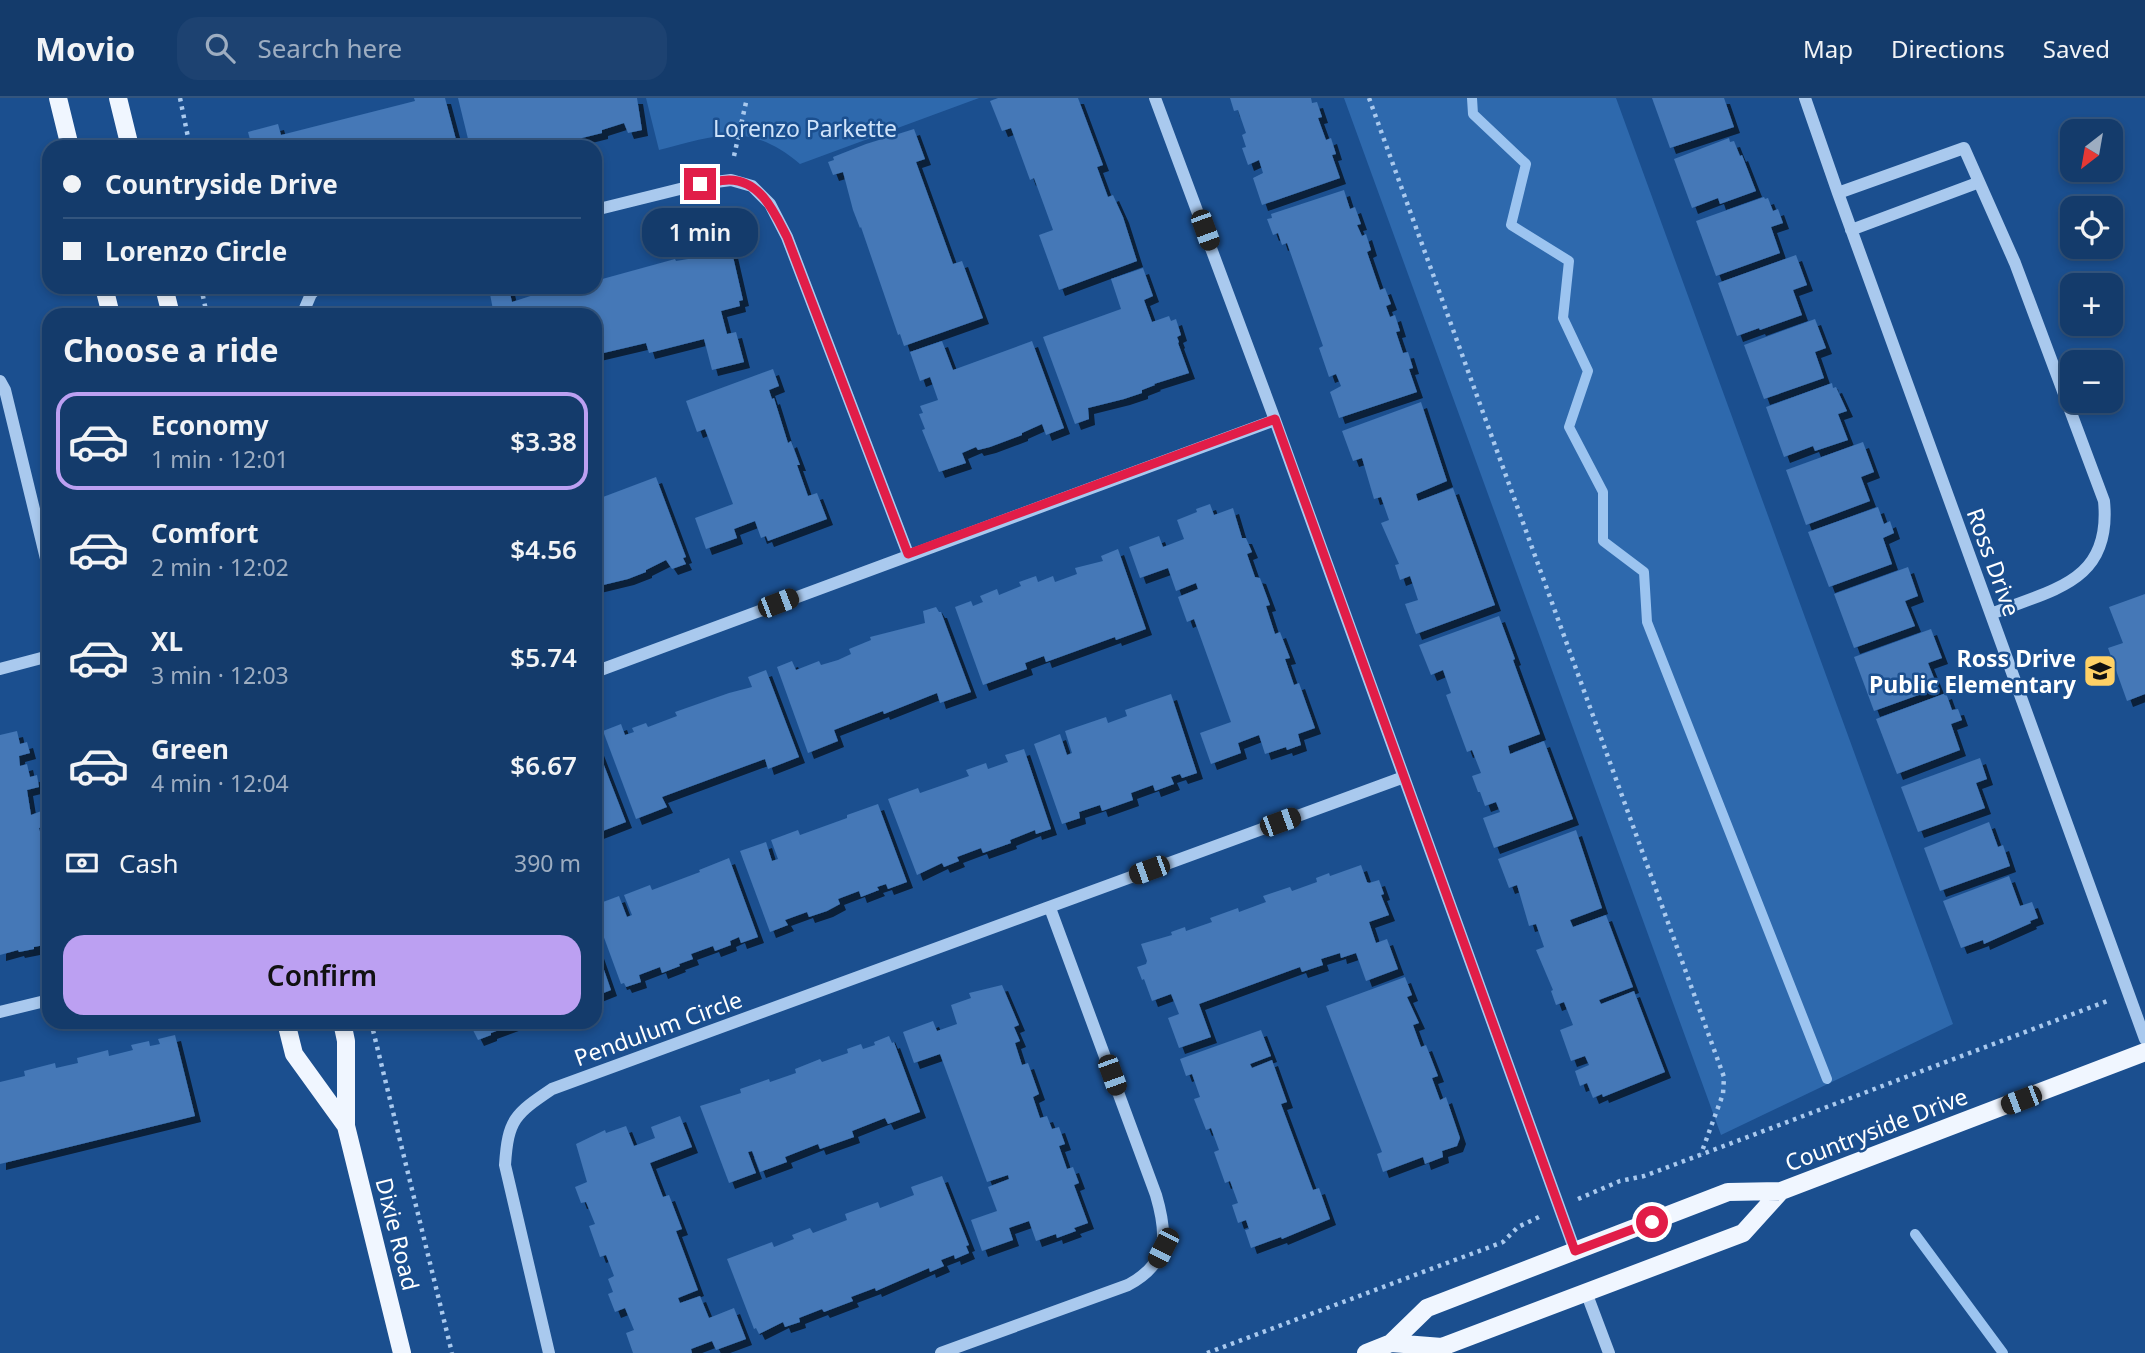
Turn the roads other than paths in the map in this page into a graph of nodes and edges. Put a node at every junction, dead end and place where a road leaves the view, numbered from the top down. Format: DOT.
graph roads {
  1 [pos="58,98"];
  2 [pos="118,98"];
  3 [pos="1156,98"];
  4 [pos="1805,98"];
  5 [pos="68,140"];
  6 [pos="128,140"];
  7 [pos="1978,183"];
  8 [pos="1838,193"];
  9 [pos="602,208"];
  10 [pos="1851,230"];
  11 [pos="0,382"];
  12 [pos="1275,419"];
  13 [pos="42,542"];
  14 [pos="908,554"];
  15 [pos="1991,614"];
  16 [pos="42,658"];
  17 [pos="0,669"];
  18 [pos="602,670"];
  19 [pos="1404,777"];
  20 [pos="1050,908"];
  21 [pos="42,1002"];
  22 [pos="0,1012"];
  23 [pos="288,1029"];
  24 [pos="343,1029"];
  25 [pos="2145,1039"];
  26 [pos="2145,1052"];
  27 [pos="346,1126"];
  28 [pos="1781,1191"];
  29 [pos="1575,1251"];
  30 [pos="1586,1292"];
  31 [pos="1391,1343"];
  32 [pos="402,1353"];
  33 [pos="550,1353"];
  34 [pos="941,1353"];
  35 [pos="1366,1353"];
  36 [pos="1609,1353"];
  1 -- 5 [label="main road"];
  2 -- 6 [label="main road"];
  3 -- 12 [label="street"];
  4 -- 8 [label="street, Ross Drive"];
  7 -- 8 [label="street"];
  7 -- 10 [label="street"];
  7 -- 15 [label="street"];
  8 -- 10 [label="street, Ross Drive"];
  9 -- 14 [label="street"];
  10 -- 15 [label="street, Ross Drive"];
  11 -- 13 [label="street"];
  12 -- 14 [label="street"];
  12 -- 19 [label="street"];
  14 -- 18 [label="street"];
  15 -- 25 [label="street, Ross Drive"];
  16 -- 17 [label="street"];
  19 -- 20 [label="street, Pendulum Circle"];
  19 -- 29 [label="street"];
  20 -- 33 [label="street, Pendulum Circle"];
  20 -- 34 [label="street"];
  21 -- 22 [label="street"];
  23 -- 27 [label="main road, Dixie Road"];
  24 -- 27 [label="main road, Dixie Road"];
  26 -- 28 [label="main road, Countryside Drive"];
  27 -- 32 [label="main road, Dixie Road"];
  28 -- 29 [label="main road, Countryside Drive"];
  28 -- 30 [label="main road, Countryside Drive"];
  29 -- 31 [label="main road, Countryside Drive"];
  30 -- 31 [label="main road, Countryside Drive"];
  30 -- 36 [label="street"];
  31 -- 35 [label="main road, Countryside Drive"];
}
